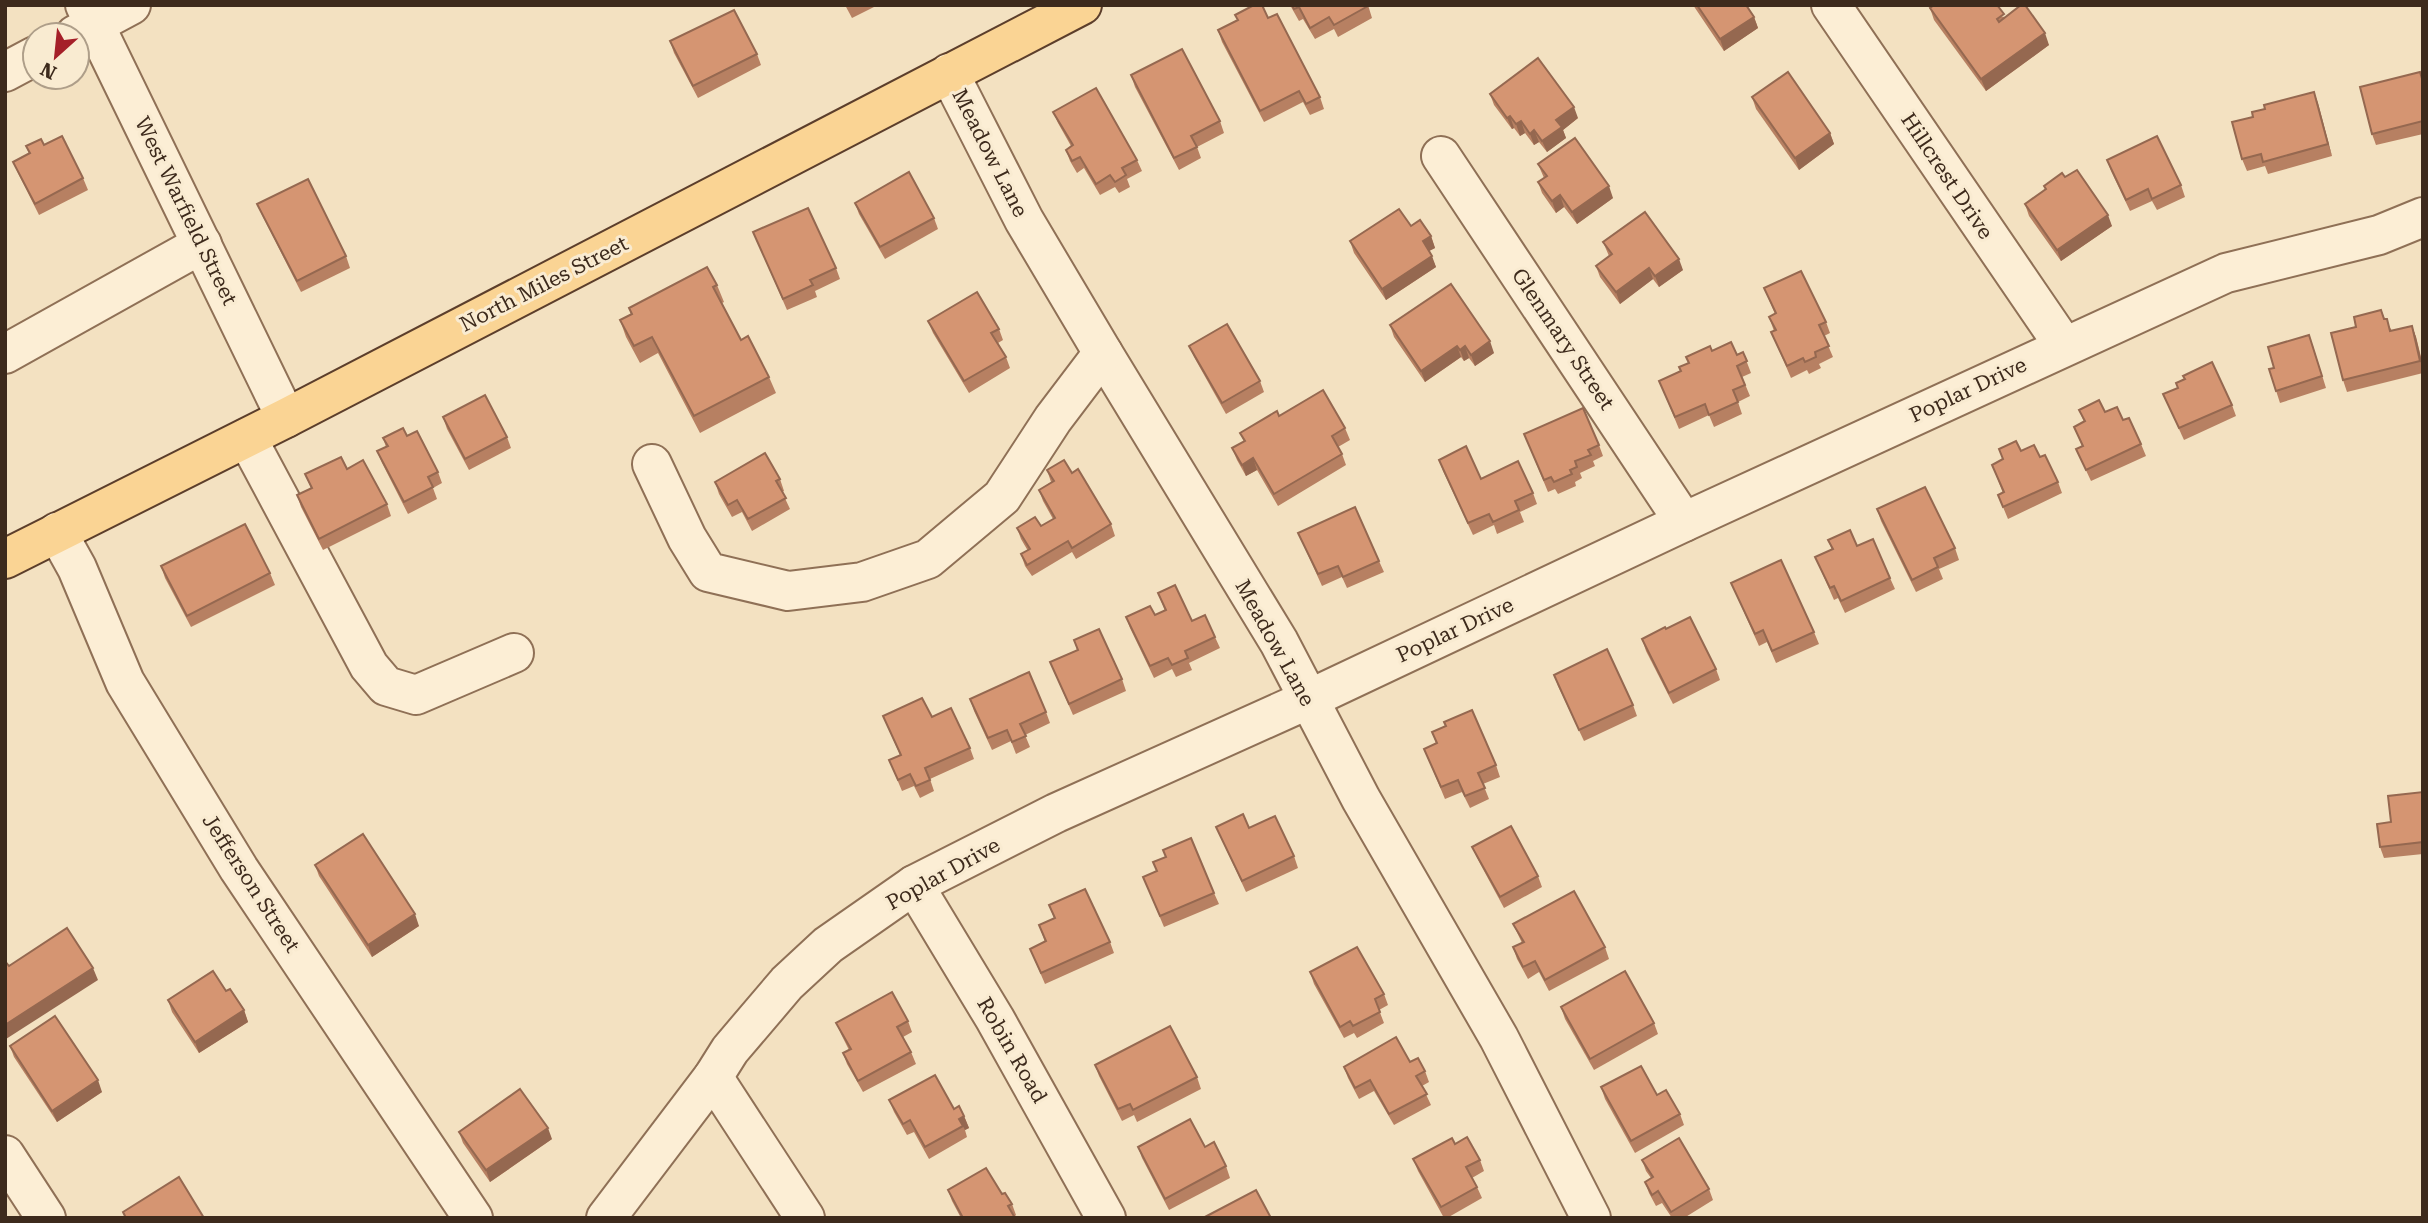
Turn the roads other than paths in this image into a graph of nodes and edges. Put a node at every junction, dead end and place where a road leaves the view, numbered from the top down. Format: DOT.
graph roads {
  1 [pos="131,5"];
  2 [pos="1831,5"];
  3 [pos="1071,8"];
  4 [pos="85,21"];
  5 [pos="91,32"];
  6 [pos="21,63"];
  7 [pos="5,72"];
  8 [pos="950,73"];
  9 [pos="1441,156"];
  10 [pos="2423,217"];
  11 [pos="202,244"];
  12 [pos="2064,346"];
  13 [pos="5,354"];
  14 [pos="1103,354"];
  15 [pos="286,418"];
  16 [pos="247,438"];
  17 [pos="652,464"];
  18 [pos="1685,522"];
  19 [pos="57,533"];
  20 [pos="5,559"];
  21 [pos="514,653"];
  22 [pos="1307,699"];
  23 [pos="914,885"];
  24 [pos="713,1077"];
  25 [pos="5,1155"];
  26 [pos="46,1218"];
  27 [pos="474,1218"];
  28 [pos="606,1218"];
  29 [pos="805,1218"];
  30 [pos="1106,1218"];
  31 [pos="1591,1218"];
  1 -- 4 [label="street"];
  2 -- 12 [label="street, Hillcrest Drive"];
  3 -- 8 [label="main road, North Miles Street"];
  5 -- 11 [label="street, West Warfield Street"];
  6 -- 7 [label="street"];
  8 -- 14 [label="street, Meadow Lane"];
  8 -- 15 [label="main road, North Miles Street"];
  9 -- 18 [label="street, Glenmary Street"];
  10 -- 12 [label="street, Poplar Drive"];
  11 -- 13 [label="street"];
  11 -- 15 [label="street, West Warfield Street"];
  12 -- 18 [label="street, Poplar Drive"];
  14 -- 17 [label="street"];
  14 -- 22 [label="street, Meadow Lane"];
  15 -- 16 [label="main road, North Miles Street"];
  16 -- 19 [label="main road, North Miles Street"];
  16 -- 21 [label="street"];
  18 -- 22 [label="street, Poplar Drive"];
  19 -- 20 [label="main road, North Miles Street"];
  19 -- 27 [label="street, Jefferson Street"];
  22 -- 23 [label="street, Poplar Drive"];
  22 -- 31 [label="street, Meadow Lane"];
  23 -- 24 [label="street, Poplar Drive"];
  23 -- 30 [label="street, Robin Road"];
  24 -- 28 [label="street, Poplar Drive"];
  24 -- 29 [label="street"];
  25 -- 26 [label="street"];
}
